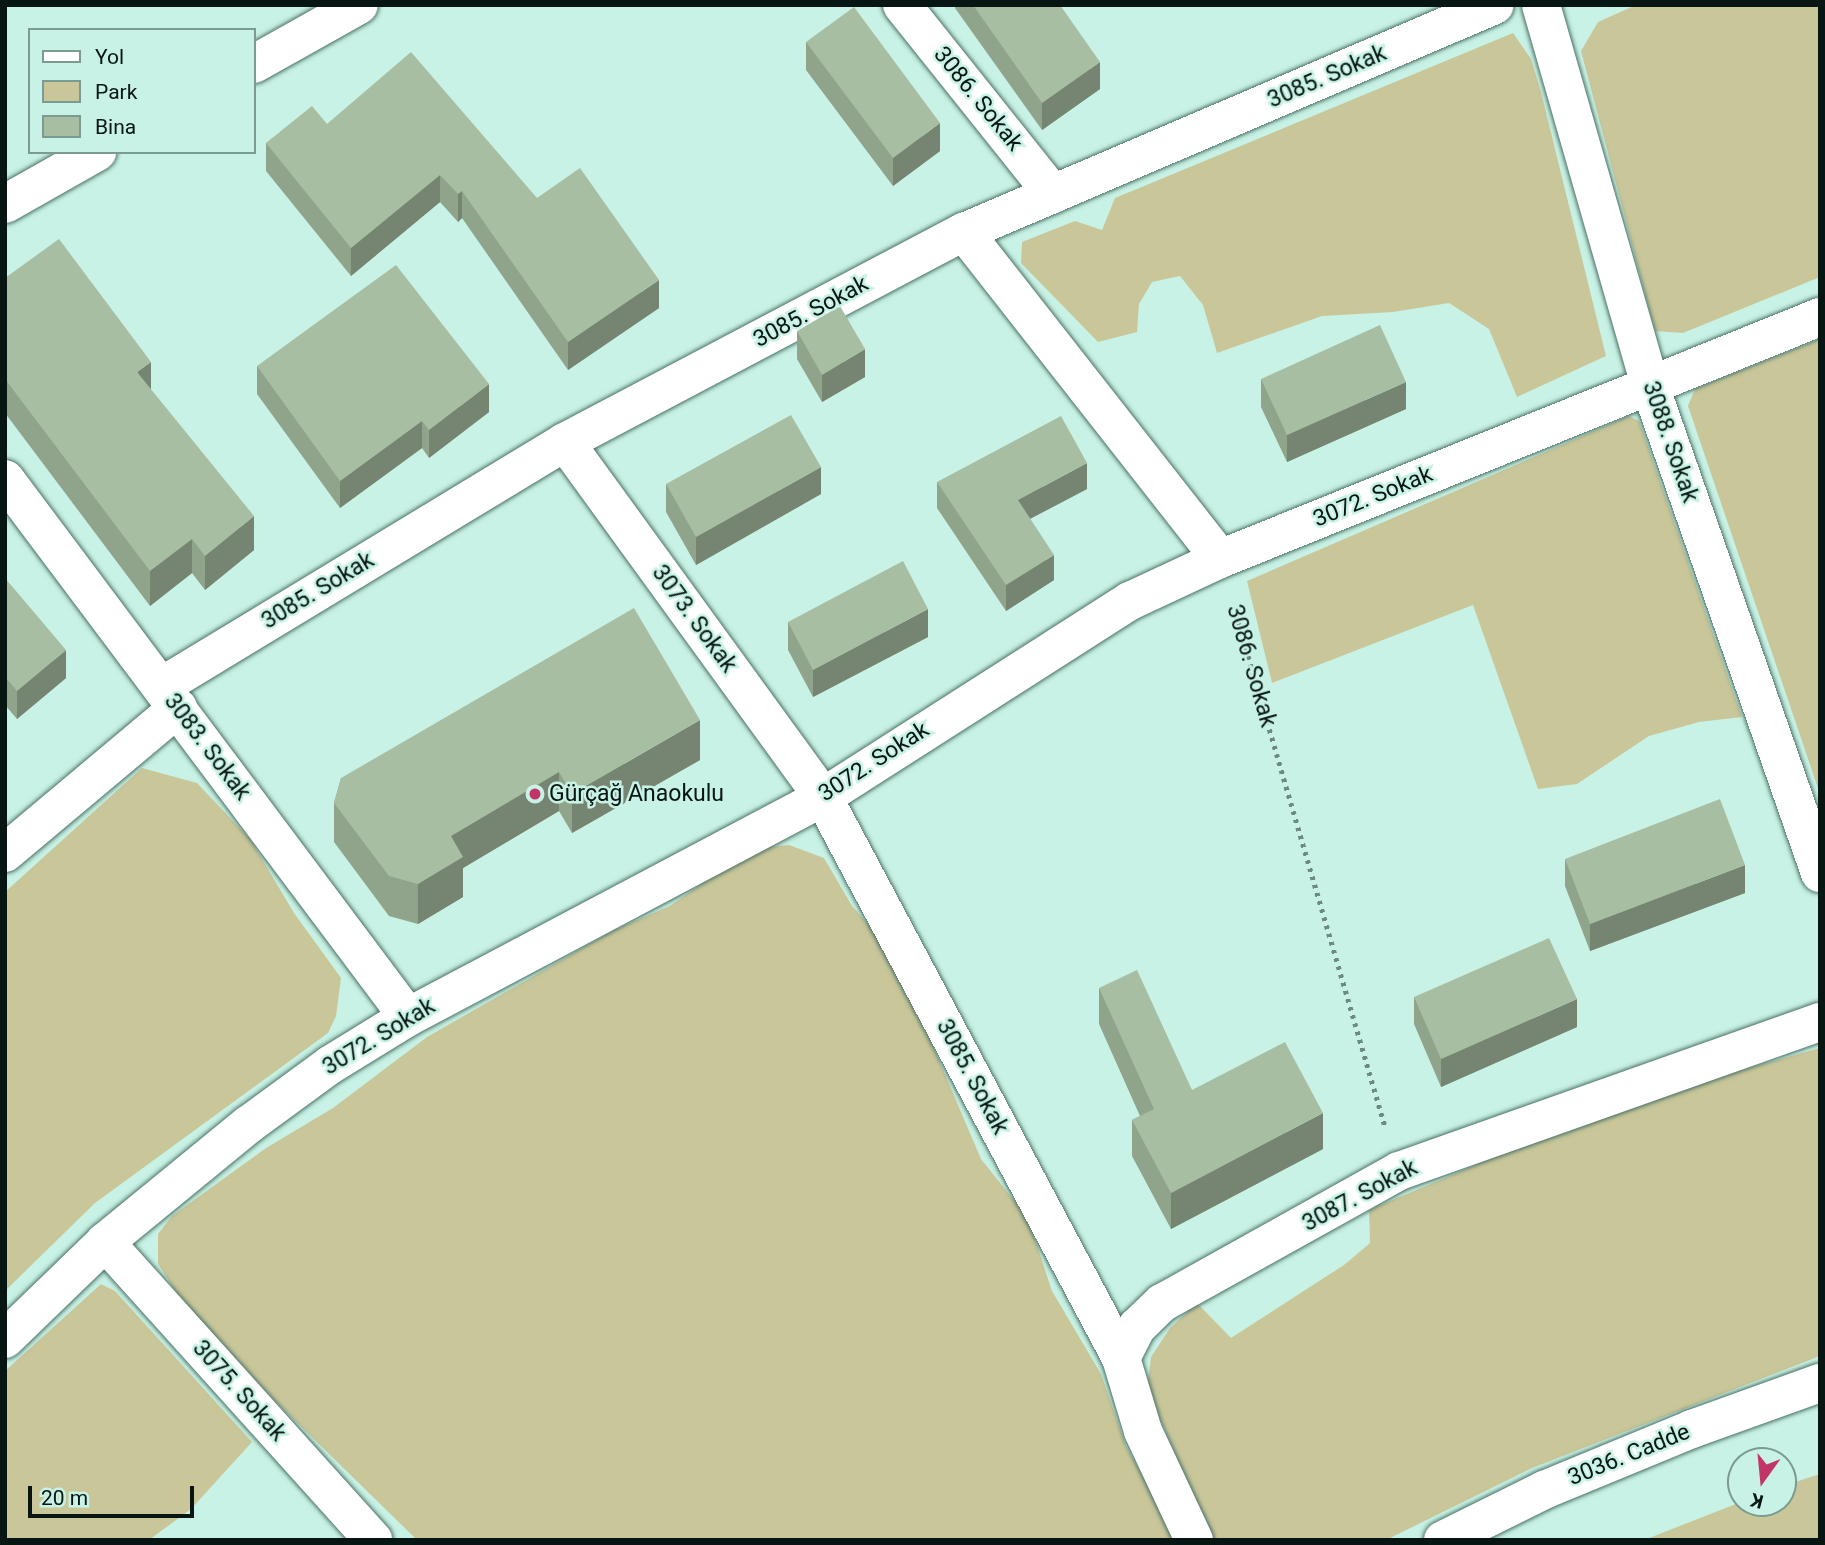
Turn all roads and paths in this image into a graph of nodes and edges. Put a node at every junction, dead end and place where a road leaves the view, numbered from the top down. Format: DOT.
graph roads {
  1 [pos="359,5"];
  2 [pos="902,5"];
  3 [pos="1495,5"];
  4 [pos="1541,5"];
  5 [pos="256,63"];
  6 [pos="93,154"];
  7 [pos="1054,194"];
  8 [pos="5,204"];
  9 [pos="964,232"];
  10 [pos="1820,317"];
  11 [pos="1650,386"];
  12 [pos="565,442"];
  13 [pos="5,479"];
  14 [pos="1220,559"];
  15 [pos="170,697"];
  16 [pos="823,797"];
  17 [pos="5,853"];
  18 [pos="1820,873"];
  19 [pos="408,1017"];
  20 [pos="1820,1022"];
  21 [pos="1399,1171"];
  22 [pos="105,1242"];
  23 [pos="5,1339"];
  24 [pos="1121,1358"];
  25 [pos="1820,1383"];
  26 [pos="373,1540"];
  27 [pos="1194,1540"];
  28 [pos="1443,1540"];
  1 -- 5 [label="street"];
  2 -- 7 [label="street, 3086. Sokak"];
  3 -- 7 [label="street, 3085. Sokak"];
  4 -- 11 [label="street, 3088. Sokak"];
  6 -- 8 [label="street"];
  7 -- 9 [label="street, 3085. Sokak"];
  9 -- 12 [label="street, 3085. Sokak"];
  9 -- 14 [label="street"];
  10 -- 11 [label="street, 3072. Sokak"];
  11 -- 14 [label="street, 3072. Sokak"];
  11 -- 18 [label="street, 3088. Sokak"];
  12 -- 15 [label="street, 3085. Sokak"];
  12 -- 16 [label="street, 3073. Sokak"];
  13 -- 15 [label="street, 3083. Sokak"];
  14 -- 16 [label="street, 3072. Sokak"];
  14 -- 21 [label="path, 3086. Sokak"];
  15 -- 17 [label="street, 3085. Sokak"];
  15 -- 19 [label="street, 3083. Sokak"];
  16 -- 19 [label="street, 3072. Sokak"];
  16 -- 24 [label="street, 3085. Sokak"];
  19 -- 22 [label="street, 3072. Sokak"];
  20 -- 21 [label="street, 3087. Sokak"];
  21 -- 24 [label="street, 3087. Sokak"];
  22 -- 23 [label="street, 3072. Sokak"];
  22 -- 26 [label="street, 3075. Sokak"];
  24 -- 27 [label="street"];
  25 -- 28 [label="street, 3036. Cadde"];
}
